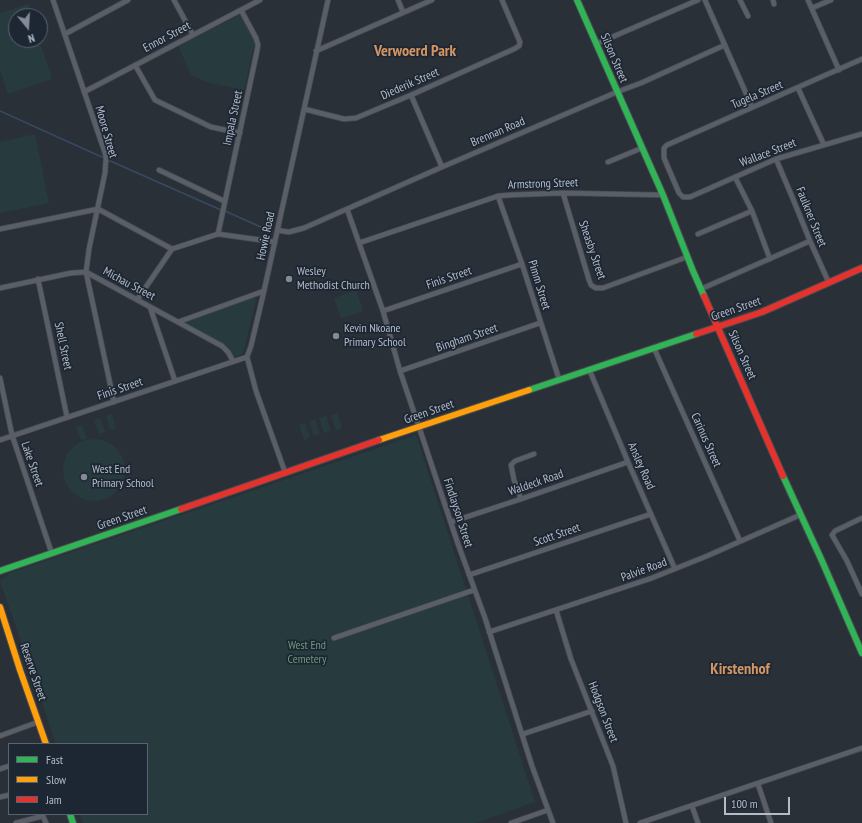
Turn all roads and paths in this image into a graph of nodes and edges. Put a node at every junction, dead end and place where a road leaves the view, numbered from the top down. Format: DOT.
graph roads {
  1 [pos="53,0"];
  2 [pos="128,0"];
  3 [pos="174,0"];
  4 [pos="259,0"];
  5 [pos="328,0"];
  6 [pos="398,0"];
  7 [pos="432,0"];
  8 [pos="502,0"];
  9 [pos="577,0"];
  10 [pos="698,0"];
  11 [pos="704,0"];
  12 [pos="740,0"];
  13 [pos="808,0"];
  14 [pos="831,0"];
  15 [pos="812,8"];
  16 [pos="241,10"];
  17 [pos="403,12"];
  18 [pos="748,16"];
  19 [pos="65,34"];
  20 [pos="193,35"];
  21 [pos="596,44"];
  22 [pos="725,44"];
  23 [pos="316,51"];
  24 [pos="862,60"];
  25 [pos="135,65"];
  26 [pos="839,70"];
  27 [pos="798,88"];
  28 [pos="84,92"];
  29 [pos="617,92"];
  30 [pos="411,95"];
  31 [pos="752,107"];
  32 [pos="304,109"];
  33 [pos="240,133"];
  34 [pos="862,134"];
  35 [pos="824,145"];
  36 [pos="642,148"];
  37 [pos="776,159"];
  38 [pos="608,162"];
  39 [pos="442,167"];
  40 [pos="159,170"];
  41 [pos="735,177"];
  42 [pos="563,193"];
  43 [pos="662,195"];
  44 [pos="498,196"];
  45 [pos="683,196"];
  46 [pos="224,201"];
  47 [pos="98,209"];
  48 [pos="347,209"];
  49 [pos="752,211"];
  50 [pos="0,229"];
  51 [pos="278,230"];
  52 [pos="218,234"];
  53 [pos="698,234"];
  54 [pos="810,241"];
  55 [pos="275,242"];
  56 [pos="359,242"];
  57 [pos="172,249"];
  58 [pos="688,257"];
  59 [pos="770,259"];
  60 [pos="522,264"];
  61 [pos="862,268"];
  62 [pos="86,272"];
  63 [pos="38,279"];
  64 [pos="828,283"];
  65 [pos="0,288"];
  66 [pos="701,289"];
  67 [pos="264,291"];
  68 [pos="137,300"];
  69 [pos="150,307"];
  70 [pos="383,312"];
  71 [pos="178,322"];
  72 [pos="540,323"];
  73 [pos="717,327"];
  74 [pos="654,348"];
  75 [pos="247,357"];
  76 [pos="233,361"];
  77 [pos="590,369"];
  78 [pos="400,371"];
  79 [pos="0,378"];
  80 [pos="559,379"];
  81 [pos="176,381"];
  82 [pos="114,402"];
  83 [pos="67,417"];
  84 [pos="418,427"];
  85 [pos="12,435"];
  86 [pos="0,440"];
  87 [pos="534,454"];
  88 [pos="628,462"];
  89 [pos="285,472"];
  90 [pos="521,499"];
  91 [pos="651,514"];
  92 [pos="800,515"];
  93 [pos="862,518"];
  94 [pos="451,522"];
  95 [pos="740,541"];
  96 [pos="52,554"];
  97 [pos="676,569"];
  98 [pos="0,571"];
  99 [pos="469,576"];
  100 [pos="474,590"];
  101 [pos="862,594"];
  102 [pos="0,607"];
  103 [pos="556,610"];
  104 [pos="489,632"];
  105 [pos="334,638"];
  106 [pos="862,653"];
  107 [pos="592,711"];
  108 [pos="38,722"];
  109 [pos="522,734"];
  110 [pos="0,736"];
  111 [pos="46,743"];
  112 [pos="862,748"];
  113 [pos="758,784"];
  114 [pos="692,806"];
  115 [pos="548,810"];
  116 [pos="43,815"];
  117 [pos="16,823"];
  118 [pos="46,823"];
  119 [pos="511,823"];
  120 [pos="553,823"];
  121 [pos="626,823"];
  122 [pos="640,823"];
  123 [pos="698,823"];
  124 [pos="771,823"];
  1 -- 19 [label="street, Moore Street"];
  2 -- 19 [label="street"];
  3 -- 20 [label="street"];
  4 -- 16 [label="street, Ennor Street"];
  5 -- 23 [label="street, Howie Road"];
  6 -- 17 [label="street"];
  7 -- 17 [label="street"];
  8 -- 30 [label="street, Diederik Street"];
  9 -- 21 [label="street, Silson Street"];
  10 -- 21 [label="street"];
  11 -- 22 [label="street"];
  12 -- 18 [label="street"];
  13 -- 15 [label="street"];
  14 -- 15 [label="street"];
  15 -- 26 [label="street"];
  16 -- 20 [label="street, Ennor Street"];
  16 -- 33 [label="street, Impala Street"];
  17 -- 23 [label="street"];
  19 -- 28 [label="street, Moore Street"];
  20 -- 25 [label="street, Ennor Street"];
  21 -- 29 [label="street, Silson Street"];
  22 -- 29 [label="street, Brennan Road"];
  22 -- 31 [label="street"];
  23 -- 32 [label="street, Howie Road"];
  24 -- 26 [label="street, Tugela Street"];
  25 -- 28 [label="street, Ennor Street"];
  25 -- 33 [label="street"];
  26 -- 27 [label="street, Tugela Street"];
  27 -- 31 [label="street, Tugela Street"];
  27 -- 35 [label="street"];
  28 -- 47 [label="street, Moore Street"];
  29 -- 36 [label="street, Silson Street"];
  29 -- 39 [label="street, Brennan Road"];
  30 -- 32 [label="street, Diederik Street"];
  30 -- 39 [label="street"];
  31 -- 45 [label="street, Tugela Street"];
  32 -- 51 [label="street, Howie Road"];
  33 -- 46 [label="street, Impala Street"];
  34 -- 35 [label="street, Wallace Street"];
  35 -- 37 [label="street, Wallace Street"];
  36 -- 38 [label="street"];
  36 -- 43 [label="street, Silson Street"];
  37 -- 41 [label="street, Wallace Street"];
  37 -- 54 [label="street, Faulkner Street"];
  39 -- 48 [label="street, Brennan Road"];
  40 -- 46 [label="street"];
  41 -- 45 [label="street, Wallace Street"];
  41 -- 49 [label="street"];
  42 -- 43 [label="street, Armstrong Street"];
  42 -- 44 [label="street, Armstrong Street"];
  42 -- 58 [label="street, Sheasby Street"];
  43 -- 58 [label="street, Silson Street"];
  44 -- 56 [label="street, Armstrong Street"];
  44 -- 60 [label="street, Pimm Street"];
  46 -- 52 [label="street, Impala Street"];
  47 -- 50 [label="street"];
  47 -- 57 [label="street"];
  47 -- 62 [label="street, Moore Street"];
  48 -- 51 [label="street, Brennan Road"];
  48 -- 56 [label="street, Findlayson Street"];
  49 -- 53 [label="street"];
  49 -- 59 [label="street"];
  51 -- 55 [label="street, Howie Road"];
  52 -- 55 [label="street"];
  52 -- 57 [label="street"];
  54 -- 59 [label="street"];
  54 -- 64 [label="street, Faulkner Street"];
  55 -- 67 [label="street, Howie Road"];
  56 -- 70 [label="street, Findlayson Street"];
  57 -- 68 [label="street"];
  58 -- 66 [label="street, Silson Street"];
  59 -- 66 [label="street"];
  60 -- 70 [label="street, Finis Street"];
  60 -- 72 [label="street, Pimm Street"];
  61 -- 64 [label="street, Green Street"];
  62 -- 63 [label="street, Michau Street"];
  62 -- 68 [label="street, Michau Street"];
  62 -- 82 [label="street, Moore Street"];
  63 -- 65 [label="street, Michau Street"];
  63 -- 83 [label="street, Shell Street"];
  64 -- 73 [label="street, Green Street"];
  66 -- 73 [label="street, Silson Street"];
  67 -- 71 [label="street"];
  67 -- 75 [label="street, Howie Road"];
  68 -- 69 [label="street, Michau Street"];
  69 -- 71 [label="street, Michau Street"];
  69 -- 81 [label="street"];
  70 -- 78 [label="street, Findlayson Street"];
  71 -- 76 [label="street, Michau Street"];
  72 -- 78 [label="street, Bingham Street"];
  72 -- 80 [label="street, Pimm Street"];
  73 -- 74 [label="street, Green Street"];
  73 -- 92 [label="street, Silson Street"];
  74 -- 77 [label="street, Green Street"];
  74 -- 95 [label="street, Carinus Street"];
  75 -- 76 [label="street, Finis Street"];
  75 -- 89 [label="street"];
  76 -- 81 [label="street, Finis Street"];
  77 -- 80 [label="street, Green Street"];
  77 -- 88 [label="street, Ansley Road"];
  78 -- 84 [label="street, Findlayson Street"];
  79 -- 85 [label="street, Lake Street"];
  80 -- 84 [label="street, Green Street"];
  81 -- 82 [label="street, Finis Street"];
  82 -- 83 [label="street, Finis Street"];
  83 -- 85 [label="street, Finis Street"];
  84 -- 89 [label="street, Green Street"];
  84 -- 94 [label="street, Findlayson Street"];
  85 -- 86 [label="street, Finis Street"];
  85 -- 96 [label="street, Lake Street"];
  87 -- 90 [label="street"];
  88 -- 90 [label="street, Waldeck Road"];
  88 -- 91 [label="street, Ansley Road"];
  89 -- 96 [label="street, Green Street"];
  90 -- 94 [label="street, Waldeck Road"];
  91 -- 97 [label="street, Ansley Road"];
  91 -- 99 [label="street, Scott Street"];
  92 -- 95 [label="street, Palvie Road"];
  92 -- 106 [label="street, Silson Street"];
  93 -- 101 [label="street"];
  94 -- 99 [label="street, Findlayson Street"];
  95 -- 97 [label="street, Palvie Road"];
  96 -- 98 [label="street, Green Street"];
  97 -- 103 [label="street, Palvie Road"];
  99 -- 100 [label="street, Findlayson Street"];
  100 -- 104 [label="street, Findlayson Street"];
  100 -- 105 [label="street"];
  102 -- 108 [label="street, Reserve Street"];
  103 -- 104 [label="street, Palvie Road"];
  103 -- 107 [label="street, Hodgson Street"];
  104 -- 109 [label="street, Findlayson Street"];
  107 -- 109 [label="street"];
  107 -- 121 [label="street, Hodgson Street"];
  108 -- 110 [label="street"];
  108 -- 111 [label="street, Reserve Street"];
  109 -- 115 [label="street, Findlayson Street"];
  112 -- 113 [label="street"];
  113 -- 114 [label="street"];
  113 -- 124 [label="street"];
  114 -- 122 [label="street"];
  114 -- 123 [label="street"];
  115 -- 119 [label="street"];
  115 -- 120 [label="street, Findlayson Street"];
  116 -- 117 [label="street"];
  116 -- 118 [label="street"];
}
